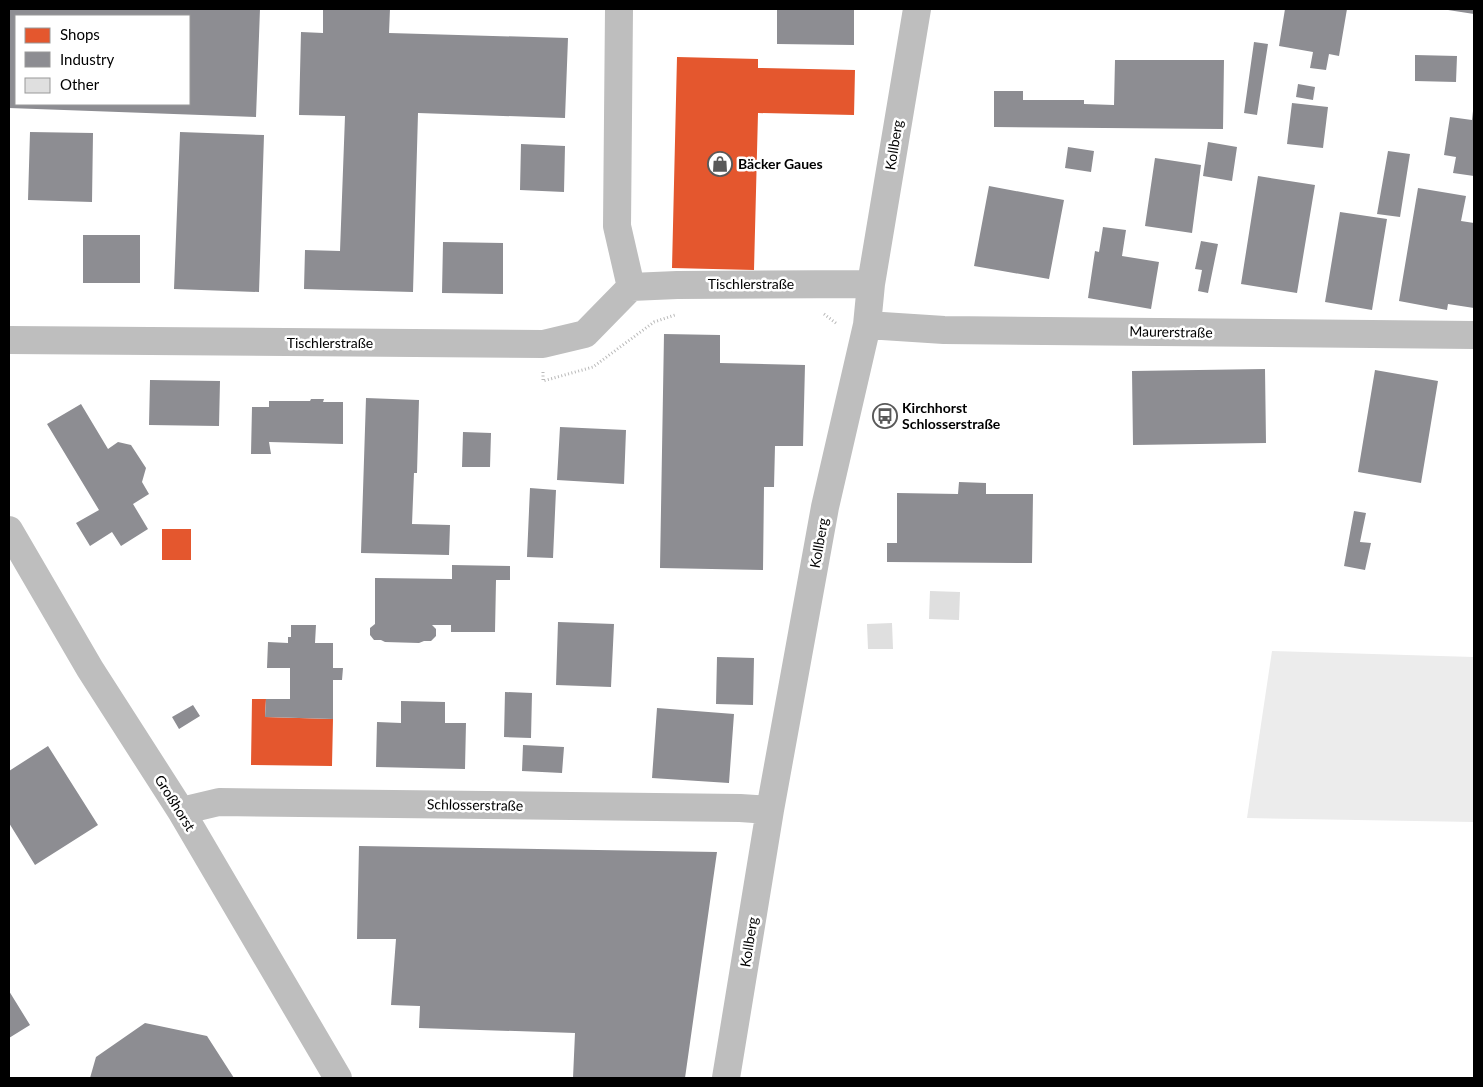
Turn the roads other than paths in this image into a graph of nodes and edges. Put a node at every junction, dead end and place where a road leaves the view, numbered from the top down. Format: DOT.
graph roads {
  1 [pos="620,9"];
  2 [pos="916,9"];
  3 [pos="871,284"];
  4 [pos="631,287"];
  5 [pos="855,327"];
  6 [pos="1474,335"];
  7 [pos="9,340"];
  8 [pos="9,530"];
  9 [pos="770,810"];
  10 [pos="181,811"];
  11 [pos="338,1078"];
  12 [pos="726,1078"];
  1 -- 4 [label="street"];
  2 -- 3 [label="street, Kollberg"];
  3 -- 4 [label="street, Tischlerstraße"];
  3 -- 5 [label="street, Kollberg"];
  4 -- 7 [label="street, Tischlerstraße"];
  5 -- 6 [label="street, Maurerstraße"];
  5 -- 9 [label="street, Kollberg"];
  8 -- 10 [label="street, Großhorst"];
  9 -- 10 [label="street, Schlosserstraße"];
  9 -- 12 [label="street, Kollberg"];
  10 -- 11 [label="street, Großhorst"];
}
